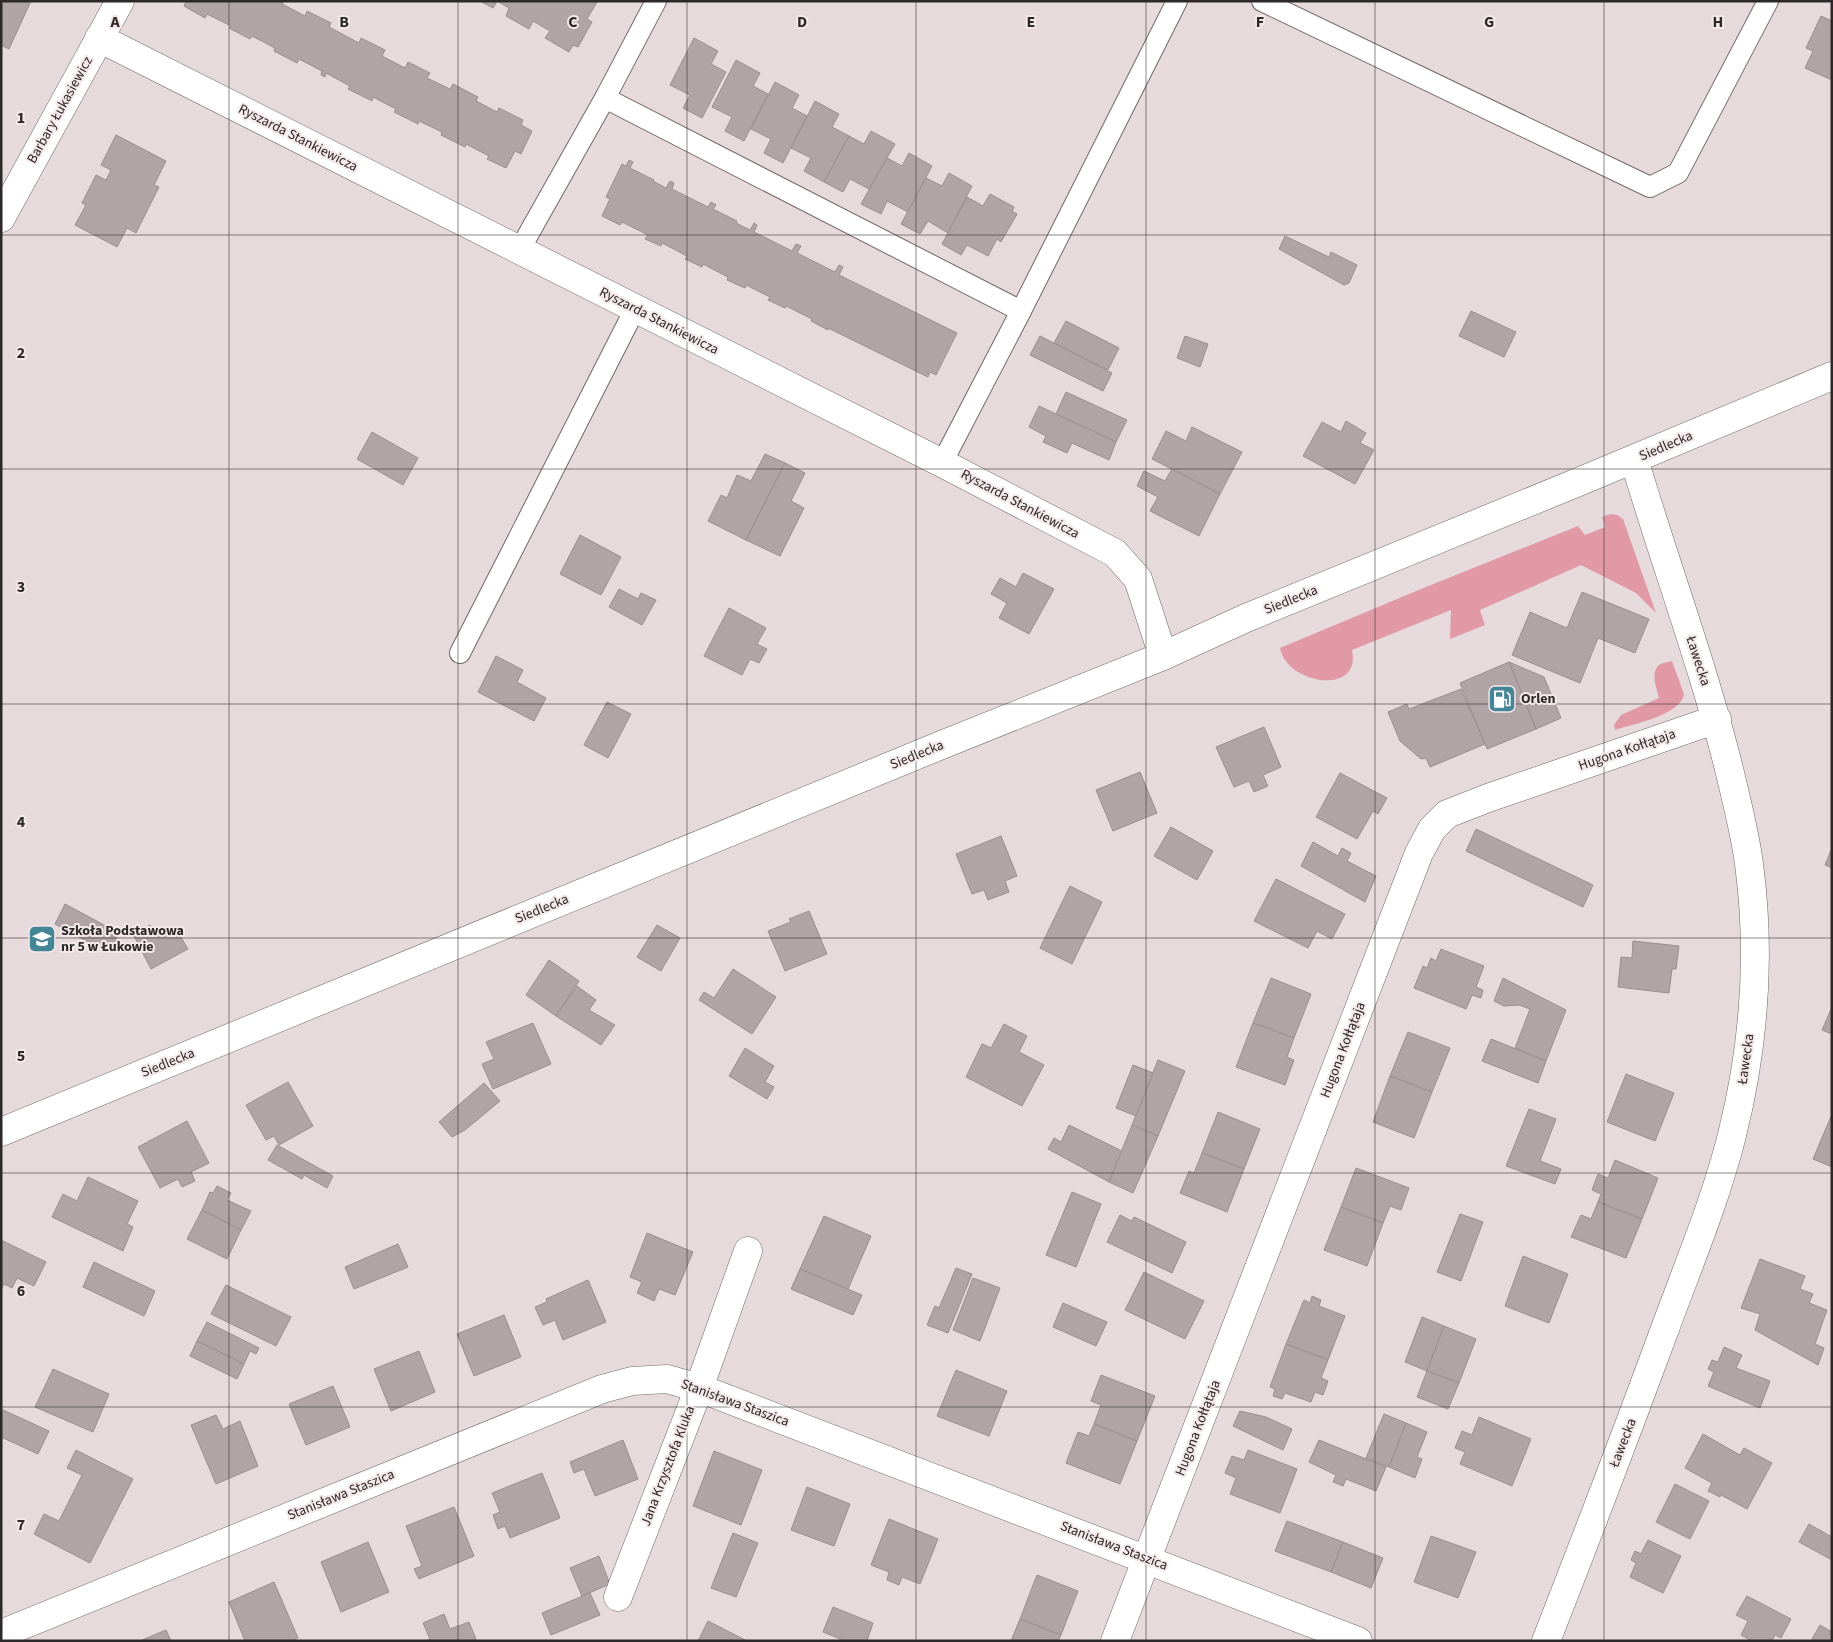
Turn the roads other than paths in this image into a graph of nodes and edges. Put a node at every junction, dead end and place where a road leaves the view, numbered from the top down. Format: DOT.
graph roads {
  1 [pos="120,1"];
  2 [pos="656,1"];
  3 [pos="1177,1"];
  4 [pos="1262,1"];
  5 [pos="1768,1"];
  6 [pos="99,38"];
  7 [pos="605,98"];
  8 [pos="1,218"];
  9 [pos="520,250"];
  10 [pos="635,309"];
  11 [pos="1021,311"];
  12 [pos="1832,376"];
  13 [pos="1634,459"];
  14 [pos="942,463"];
  15 [pos="460,653"];
  16 [pos="1163,656"];
  17 [pos="1717,719"];
  18 [pos="1,1132"];
  19 [pos="748,1250"];
  20 [pos="698,1388"];
  21 [pos="1148,1559"];
  22 [pos="618,1597"];
  23 [pos="1,1634"];
  24 [pos="1116,1641"];
  25 [pos="1358,1641"];
  26 [pos="1546,1641"];
  1 -- 6 [label="street, Barbary Łukasiewicz"];
  2 -- 7 [label="lane"];
  3 -- 11 [label="lane"];
  4 -- 5 [label="lane"];
  6 -- 8 [label="street, Barbary Łukasiewicz"];
  6 -- 9 [label="street, Ryszarda Stankiewicza"];
  7 -- 9 [label="lane"];
  7 -- 11 [label="lane"];
  9 -- 10 [label="street, Ryszarda Stankiewicza"];
  10 -- 14 [label="street, Ryszarda Stankiewicza"];
  10 -- 15 [label="lane"];
  11 -- 14 [label="lane"];
  12 -- 13 [label="street, Siedlecka"];
  13 -- 16 [label="street, Siedlecka"];
  13 -- 17 [label="street, Ławecka"];
  14 -- 16 [label="street, Ryszarda Stankiewicza"];
  16 -- 18 [label="street, Siedlecka"];
  17 -- 21 [label="street, Hugona Kołłątaja"];
  17 -- 26 [label="street, Ławecka"];
  19 -- 20 [label="street, Jana Krzysztofa Kluka"];
  20 -- 21 [label="street, Stanisława Staszica"];
  20 -- 22 [label="street, Jana Krzysztofa Kluka"];
  20 -- 23 [label="street, Stanisława Staszica"];
  21 -- 24 [label="street, Hugona Kołłątaja"];
  21 -- 25 [label="street, Stanisława Staszica"];
}
